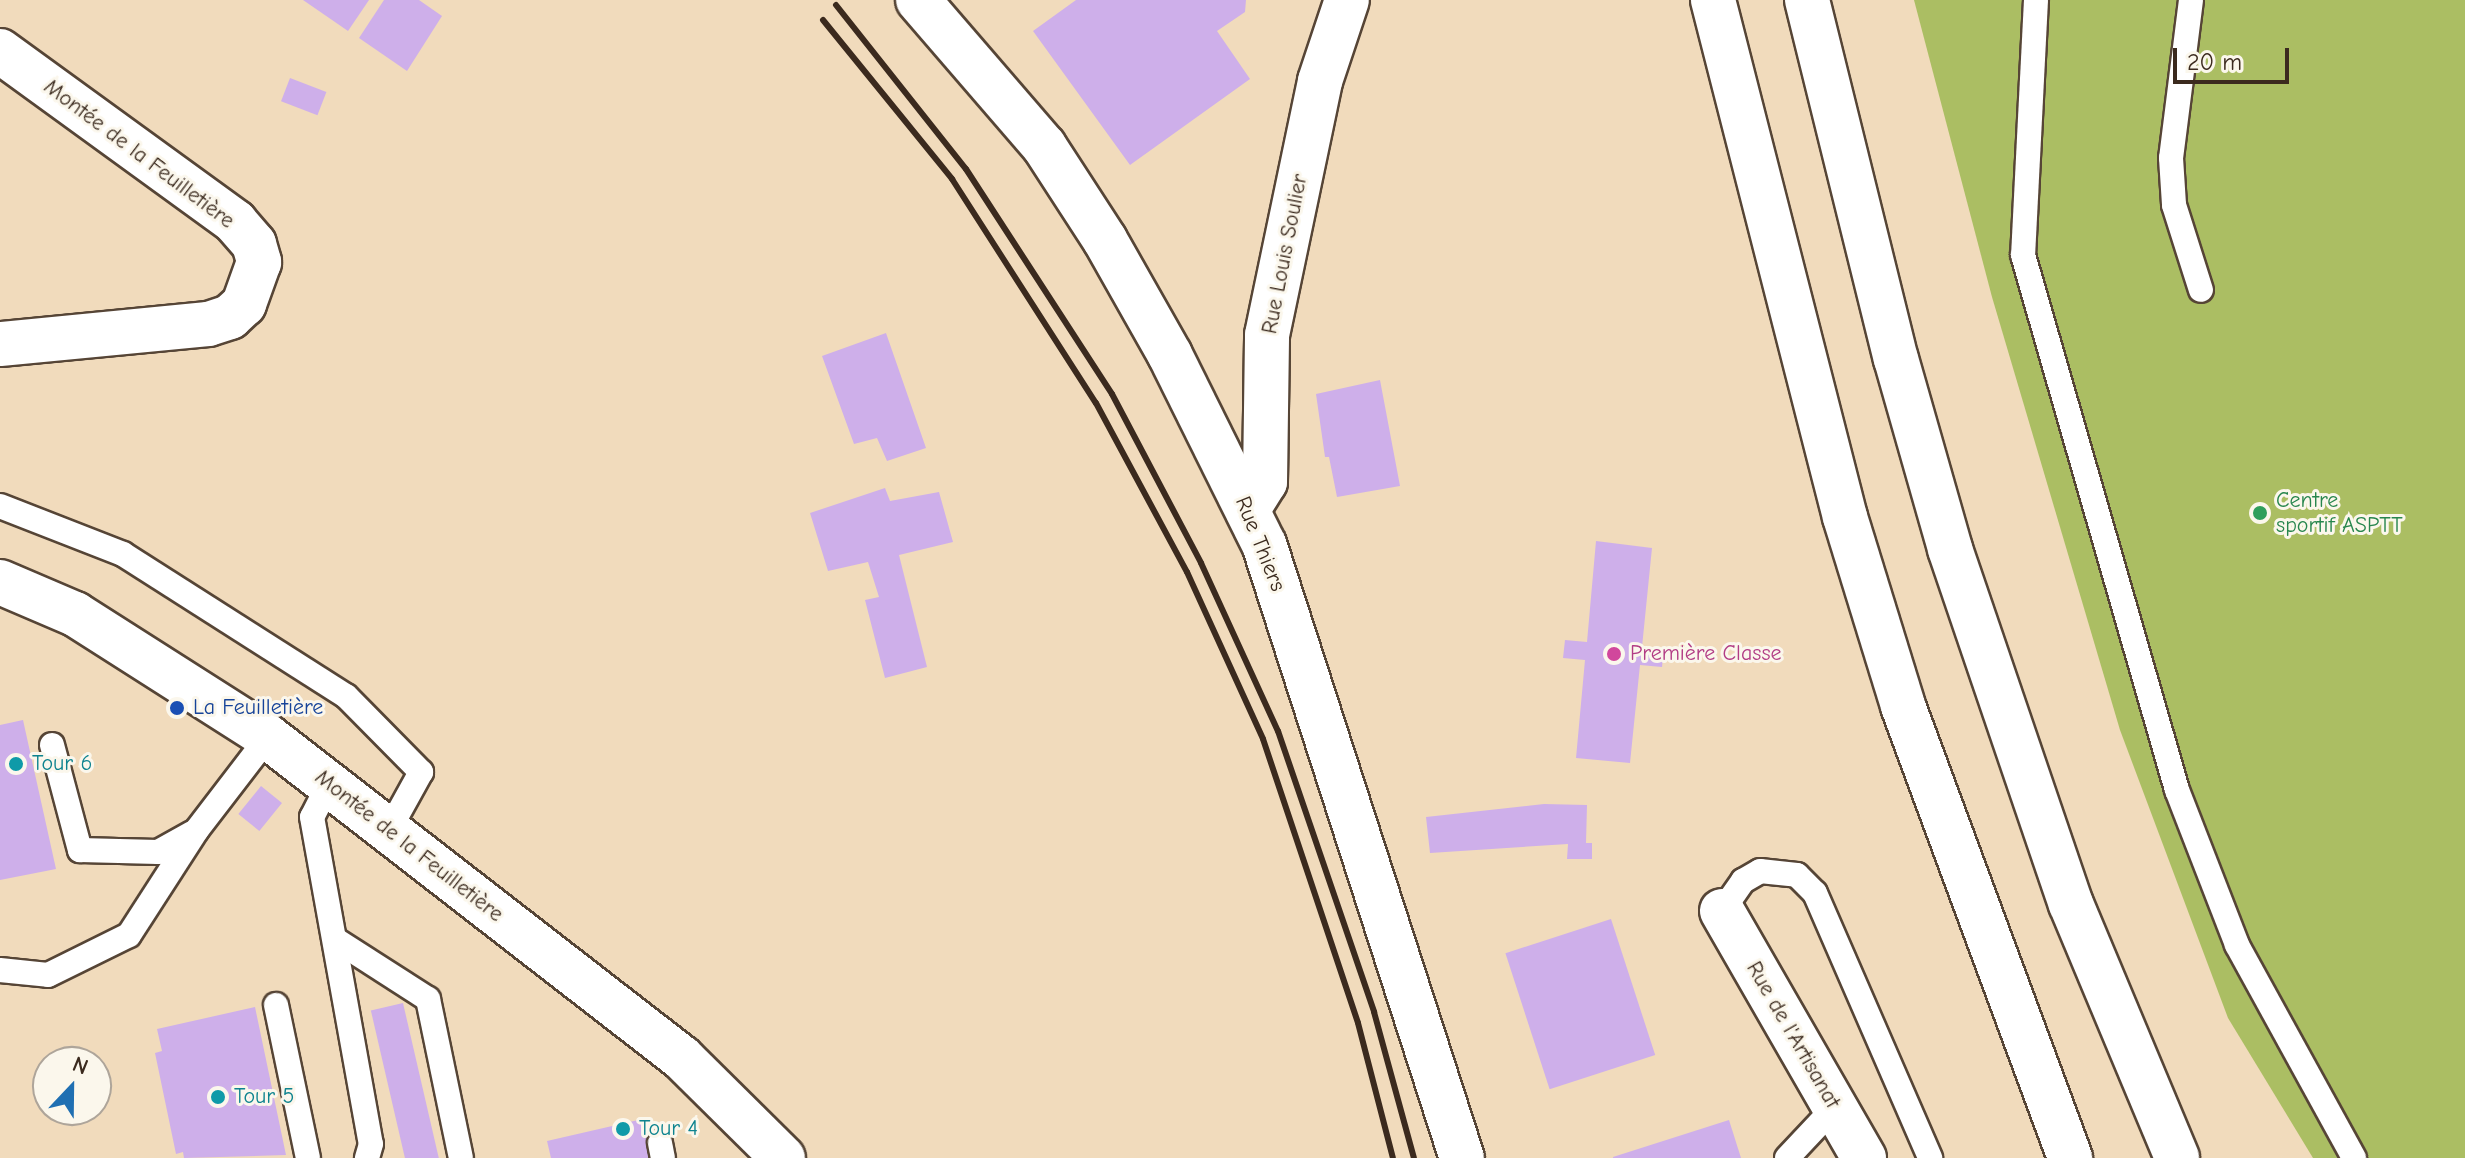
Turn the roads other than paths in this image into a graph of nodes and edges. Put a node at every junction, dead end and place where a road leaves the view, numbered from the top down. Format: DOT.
graph roads {
  1 [pos="918,0"];
  2 [pos="1347,0"];
  3 [pos="1713,0"];
  4 [pos="1807,0"];
  5 [pos="2036,0"];
  6 [pos="2191,0"];
  7 [pos="0,51"];
  8 [pos="2201,290"];
  9 [pos="0,344"];
  10 [pos="0,506"];
  11 [pos="1248,509"];
  12 [pos="0,582"];
  13 [pos="268,737"];
  14 [pos="52,745"];
  15 [pos="329,784"];
  16 [pos="389,830"];
  17 [pos="196,831"];
  18 [pos="1722,911"];
  19 [pos="336,940"];
  20 [pos="0,970"];
  21 [pos="276,1005"];
  22 [pos="1834,1108"];
  23 [pos="308,1158"];
  24 [pos="367,1158"];
  25 [pos="461,1158"];
  26 [pos="783,1158"];
  27 [pos="1462,1158"];
  28 [pos="1787,1158"];
  29 [pos="1864,1158"];
  30 [pos="1930,1158"];
  31 [pos="2070,1158"];
  32 [pos="2177,1158"];
  33 [pos="2354,1158"];
  1 -- 11 [label="main road, Rue Thiers"];
  2 -- 11 [label="main road, Rue Louis Soulier"];
  3 -- 31 [label="main road"];
  4 -- 32 [label="main road"];
  5 -- 33 [label="lane"];
  6 -- 8 [label="lane"];
  7 -- 9 [label="main road, Montée de la Feuilletière"];
  10 -- 16 [label="lane"];
  11 -- 27 [label="main road, Rue Thiers"];
  12 -- 13 [label="main road, Montée de la Feuilletière"];
  13 -- 15 [label="main road, Montée de la Feuilletière"];
  13 -- 17 [label="lane"];
  14 -- 17 [label="lane"];
  15 -- 16 [label="main road, Montée de la Feuilletière"];
  15 -- 19 [label="lane"];
  16 -- 26 [label="main road, Montée de la Feuilletière"];
  17 -- 20 [label="lane"];
  18 -- 22 [label="main road, Rue de l'Artisanat"];
  18 -- 30 [label="lane"];
  19 -- 24 [label="lane"];
  19 -- 25 [label="lane"];
  21 -- 23 [label="lane"];
  22 -- 28 [label="lane"];
  22 -- 29 [label="main road, Rue de l'Artisanat"];
}
